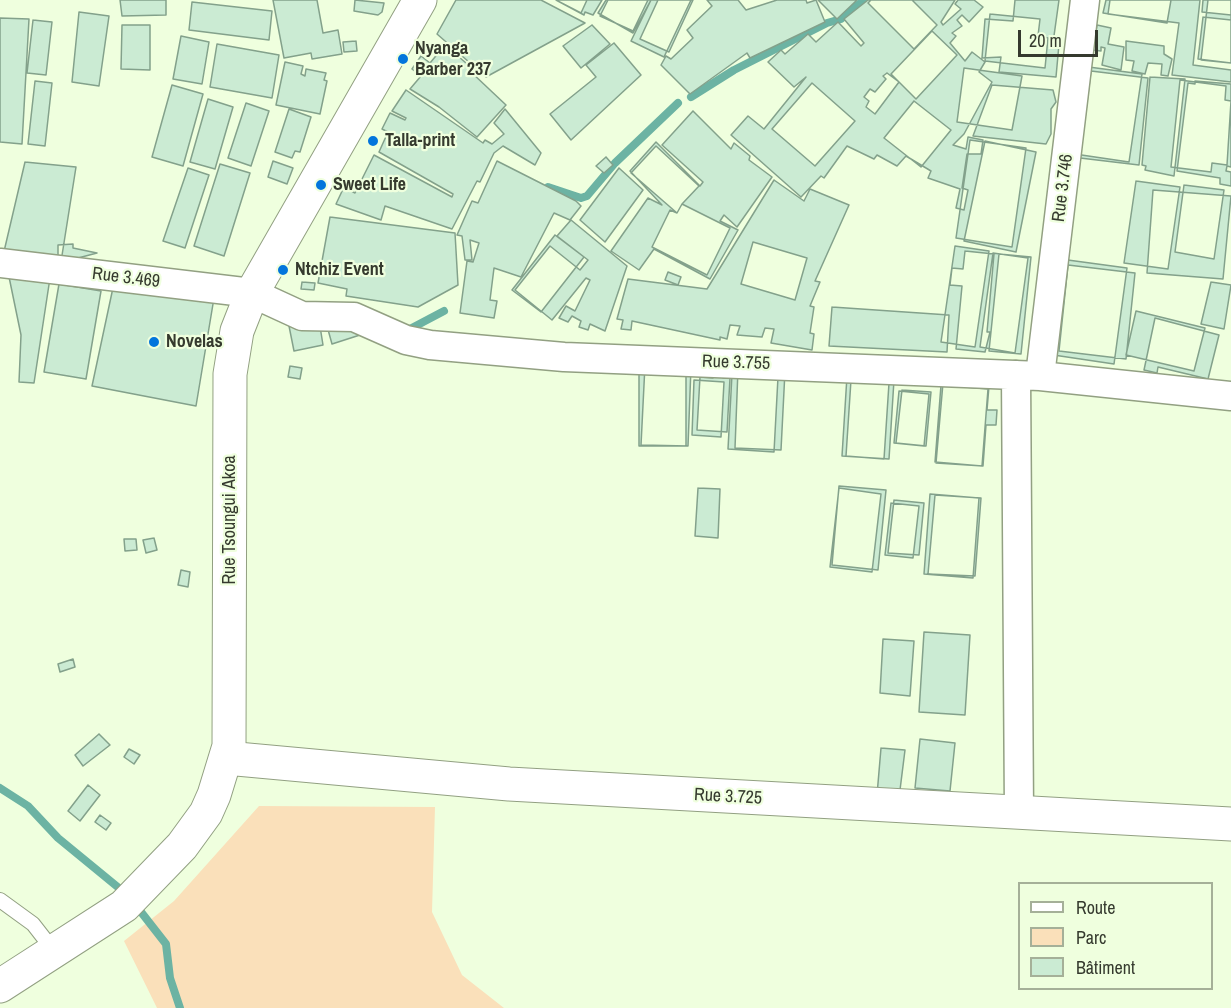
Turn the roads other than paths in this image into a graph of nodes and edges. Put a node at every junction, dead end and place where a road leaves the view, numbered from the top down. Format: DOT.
graph roads {
  1 [pos="420,0"];
  2 [pos="1085,0"];
  3 [pos="0,263"];
  4 [pos="252,293"];
  5 [pos="1028,375"];
  6 [pos="1231,396"];
  7 [pos="226,758"];
  8 [pos="1019,813"];
  9 [pos="1231,824"];
  10 [pos="0,900"];
  11 [pos="54,951"];
  12 [pos="0,986"];
  1 -- 4 [label="main road, Rue Tsoungui Akoa"];
  2 -- 5 [label="street, Rue 3.746"];
  3 -- 4 [label="street, Rue 3.469"];
  4 -- 5 [label="street, Rue 3.755"];
  4 -- 7 [label="main road, Rue Tsoungui Akoa"];
  5 -- 6 [label="street, Rue 3.755"];
  5 -- 8 [label="street, Rue 3.746"];
  7 -- 8 [label="main road, Rue 3.725"];
  7 -- 11 [label="main road, Rue Tsoungui Akoa"];
  8 -- 9 [label="main road, Rue 3.725"];
  10 -- 11 [label="lane"];
  11 -- 12 [label="main road, Rue Tsoungui Akoa"];
}
